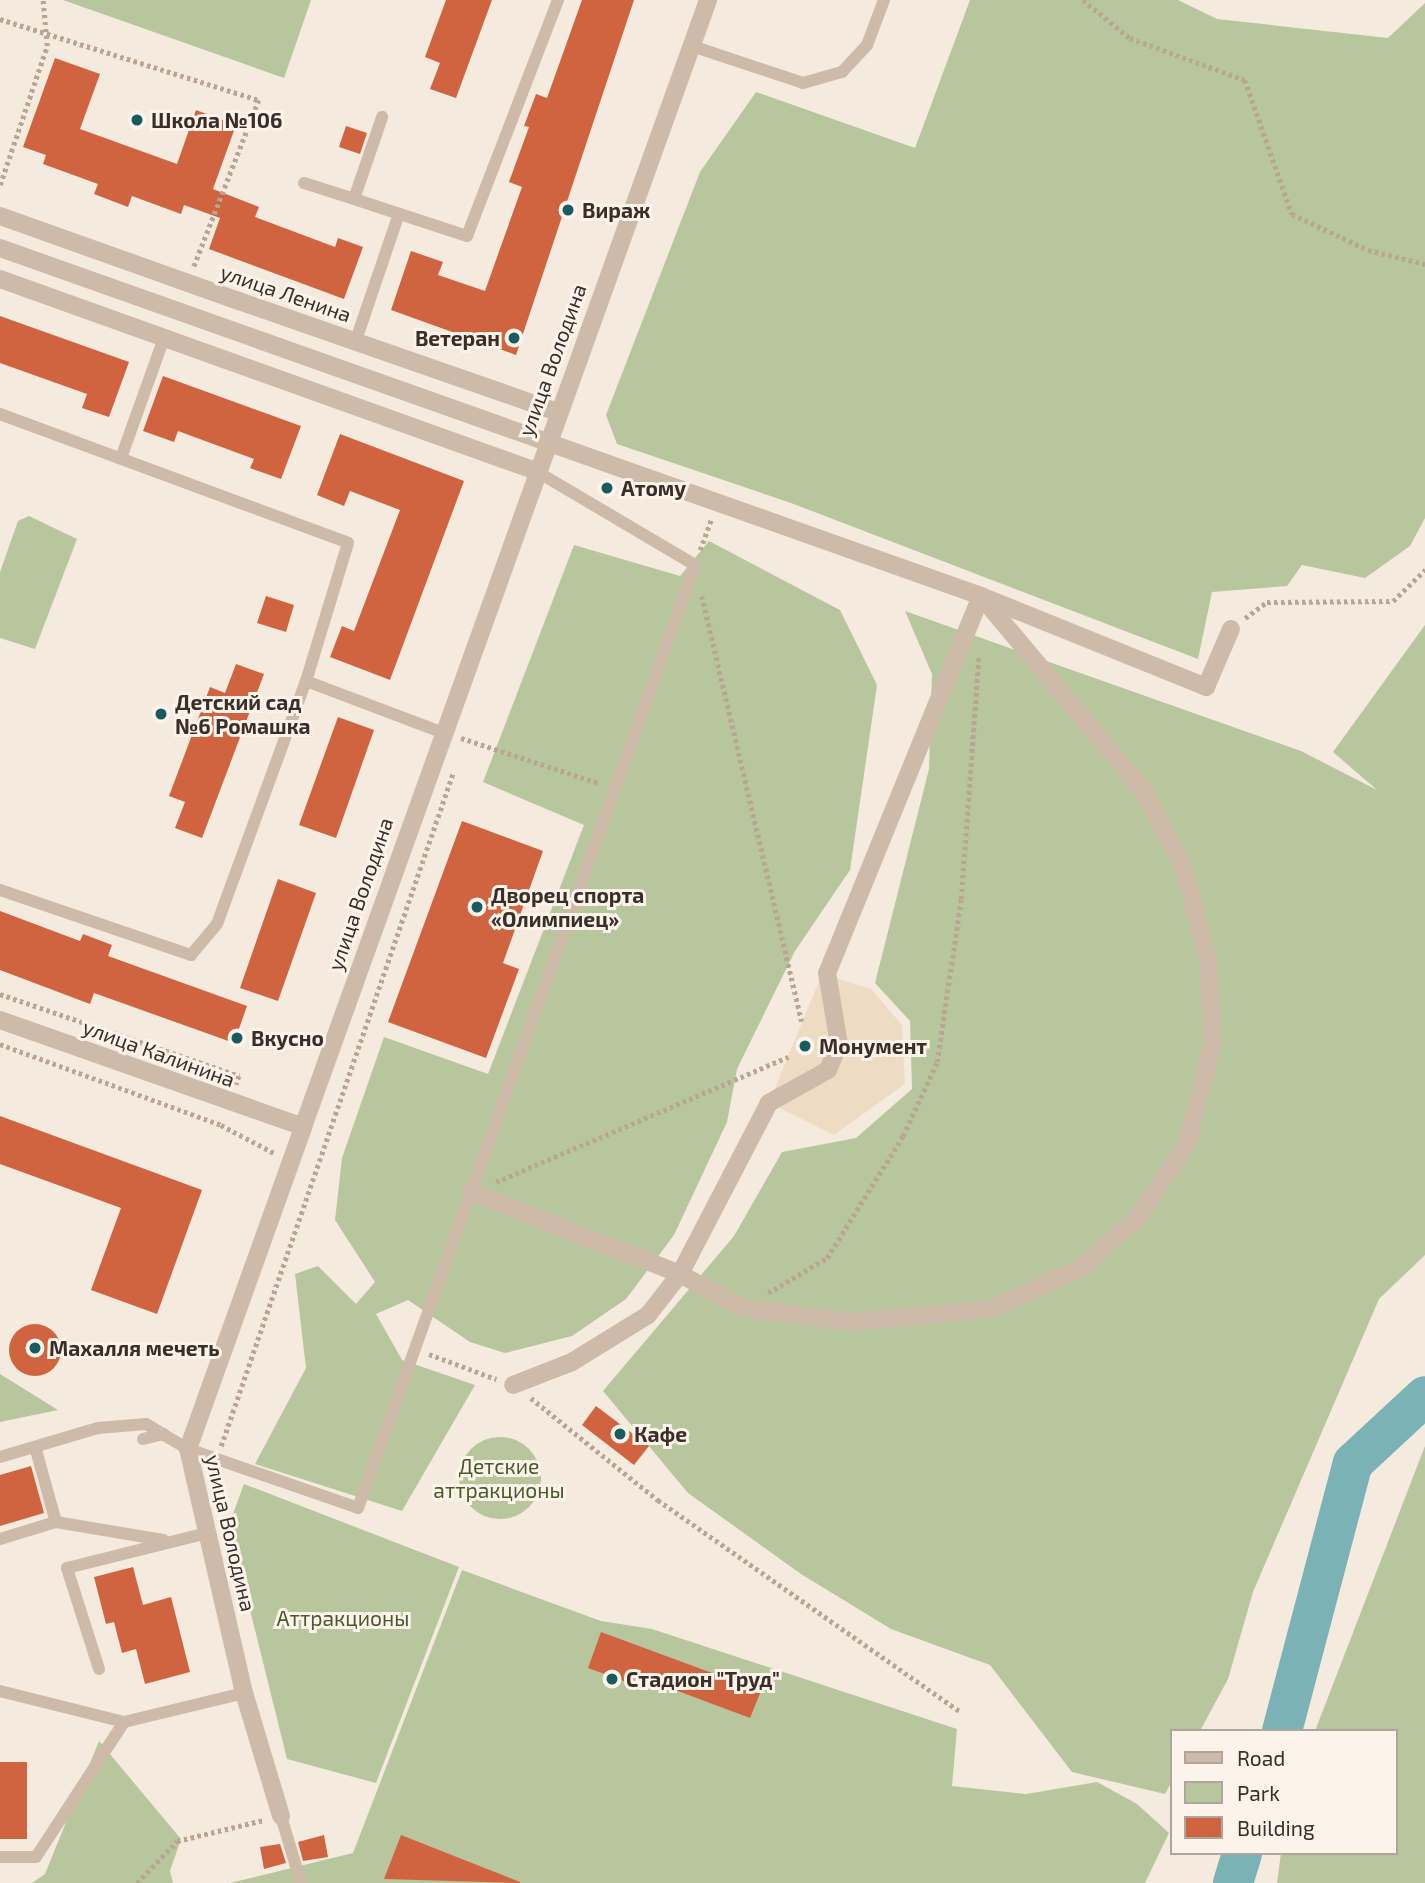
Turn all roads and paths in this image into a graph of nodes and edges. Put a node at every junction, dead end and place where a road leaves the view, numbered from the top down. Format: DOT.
graph roads {
  1 [pos="43,0"];
  2 [pos="558,0"];
  3 [pos="708,0"];
  4 [pos="884,0"];
  5 [pos="1083,0"];
  6 [pos="0,19"];
  7 [pos="46,28"];
  8 [pos="692,46"];
  9 [pos="382,117"];
  10 [pos="304,183"];
  11 [pos="0,185"];
  12 [pos="354,199"];
  13 [pos="399,214"];
  14 [pos="0,216"];
  15 [pos="0,248"];
  16 [pos="1425,264"];
  17 [pos="0,279"];
  18 [pos="188,284"];
  19 [pos="164,338"];
  20 [pos="356,340"];
  21 [pos="558,412"];
  22 [pos="0,414"];
  23 [pos="547,442"];
  24 [pos="121,458"];
  25 [pos="536,471"];
  26 [pos="717,502"];
  27 [pos="695,565"];
  28 [pos="1425,570"];
  29 [pos="981,596"];
  30 [pos="1231,629"];
  31 [pos="979,648"];
  32 [pos="306,681"];
  33 [pos="440,732"];
  34 [pos="465,739"];
  35 [pos="461,752"];
  36 [pos="456,765"];
  37 [pos="611,787"];
  38 [pos="0,890"];
  39 [pos="0,1020"];
  40 [pos="802,1021"];
  41 [pos="0,1044"];
  42 [pos="788,1057"];
  43 [pos="303,1128"];
  44 [pos="291,1163"];
  45 [pos="316,1172"];
  46 [pos="471,1192"];
  47 [pos="680,1275"];
  48 [pos="743,1308"];
  49 [pos="415,1349"];
  50 [pos="513,1385"];
  51 [pos="163,1434"];
  52 [pos="143,1438"];
  53 [pos="188,1449"];
  54 [pos="36,1450"];
  55 [pos="0,1457"];
  56 [pos="216,1459"];
  57 [pos="56,1522"];
  58 [pos="207,1533"];
  59 [pos="0,1539"];
  60 [pos="169,1540"];
  61 [pos="99,1669"];
  62 [pos="0,1691"];
  63 [pos="244,1693"];
  64 [pos="962,1713"];
  65 [pos="124,1722"];
  66 [pos="281,1816"];
  67 [pos="0,1857"];
  68 [pos="137,1883"];
  69 [pos="301,1883"];
  1 -- 7 [label="path"];
  2 -- 13 [label="lane"];
  3 -- 8 [label="street, улица Володина"];
  4 -- 8 [label="lane"];
  5 -- 16 [label="path"];
  6 -- 7 [label="path"];
  7 -- 11 [label="path"];
  7 -- 18 [label="path"];
  8 -- 21 [label="street, улица Володина"];
  9 -- 12 [label="lane"];
  10 -- 12 [label="lane"];
  12 -- 13 [label="lane"];
  13 -- 20 [label="lane"];
  14 -- 18 [label="street, улица Ленина"];
  15 -- 23 [label="street"];
  17 -- 19 [label="street"];
  18 -- 20 [label="street, улица Ленина"];
  19 -- 24 [label="lane"];
  19 -- 25 [label="street"];
  20 -- 21 [label="street, улица Ленина"];
  21 -- 23 [label="street, улица Володина"];
  22 -- 24 [label="lane"];
  23 -- 25 [label="street, улица Володина"];
  23 -- 26 [label="street"];
  24 -- 32 [label="lane"];
  25 -- 27 [label="lane"];
  25 -- 33 [label="street, улица Володина"];
  26 -- 27 [label="path"];
  26 -- 29 [label="street"];
  27 -- 37 [label="lane"];
  27 -- 40 [label="path"];
  28 -- 30 [label="path"];
  29 -- 30 [label="street"];
  29 -- 47 [label="street"];
  29 -- 48 [label="street"];
  31 -- 48 [label="path"];
  32 -- 33 [label="lane"];
  32 -- 38 [label="lane"];
  33 -- 34 [label="path"];
  33 -- 43 [label="street, улица Володина"];
  34 -- 35 [label="path"];
  34 -- 37 [label="path"];
  36 -- 45 [label="path"];
  37 -- 46 [label="lane"];
  39 -- 43 [label="street, улица Калинина"];
  41 -- 44 [label="path"];
  42 -- 46 [label="path"];
  43 -- 44 [label="street, улица Володина"];
  44 -- 45 [label="path"];
  44 -- 53 [label="street, улица Володина"];
  45 -- 56 [label="path"];
  46 -- 47 [label="street"];
  46 -- 49 [label="lane"];
  47 -- 48 [label="street"];
  47 -- 50 [label="street"];
  49 -- 50 [label="path"];
  49 -- 56 [label="lane"];
  50 -- 64 [label="path"];
  51 -- 52 [label="lane"];
  51 -- 53 [label="lane"];
  51 -- 54 [label="lane"];
  53 -- 56 [label="lane"];
  53 -- 58 [label="street, улица Володина"];
  54 -- 55 [label="lane"];
  54 -- 57 [label="lane"];
  57 -- 59 [label="lane"];
  57 -- 60 [label="lane"];
  58 -- 60 [label="lane"];
  58 -- 63 [label="street, улица Володина"];
  60 -- 61 [label="lane"];
  62 -- 65 [label="lane"];
  63 -- 65 [label="lane"];
  63 -- 66 [label="street, улица Володина"];
  65 -- 67 [label="lane"];
  66 -- 68 [label="path"];
  66 -- 69 [label="lane"];
}
